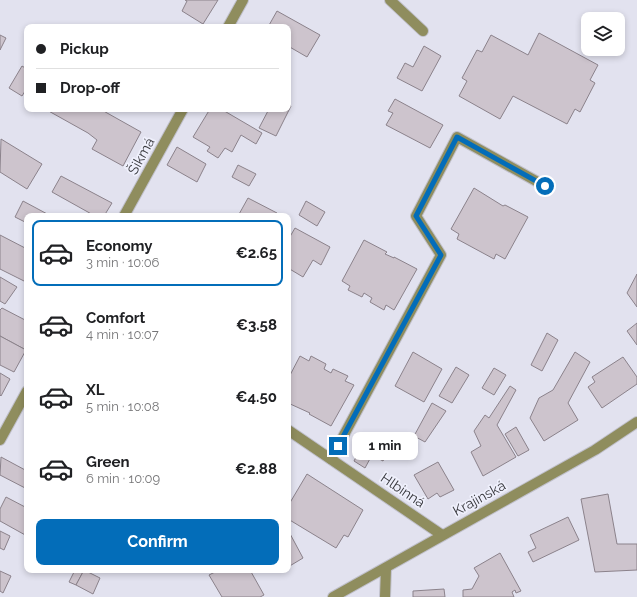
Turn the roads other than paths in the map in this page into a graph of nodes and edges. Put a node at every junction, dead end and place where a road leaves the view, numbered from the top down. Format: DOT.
graph roads {
  1 [pos="243,0"];
  2 [pos="390,0"];
  3 [pos="230,24"];
  4 [pos="424,31"];
  5 [pos="181,112"];
  6 [pos="545,186"];
  7 [pos="126,213"];
  8 [pos="24,396"];
  9 [pos="637,422"];
  10 [pos="291,432"];
  11 [pos="0,440"];
  12 [pos="331,459"];
  13 [pos="442,535"];
  14 [pos="386,568"];
  15 [pos="334,597"];
  16 [pos="385,597"];
  1 -- 3 [label="street"];
  2 -- 4 [label="street"];
  5 -- 7 [label="street, Šikmá"];
  6 -- 12 [label="street"];
  8 -- 11 [label="street"];
  9 -- 13 [label="street, Krajinská"];
  10 -- 12 [label="street, Hlbinná"];
  12 -- 13 [label="street, Hlbinná"];
  13 -- 14 [label="street, Krajinská"];
  14 -- 15 [label="street, Krajinská"];
  14 -- 16 [label="street"];
}
